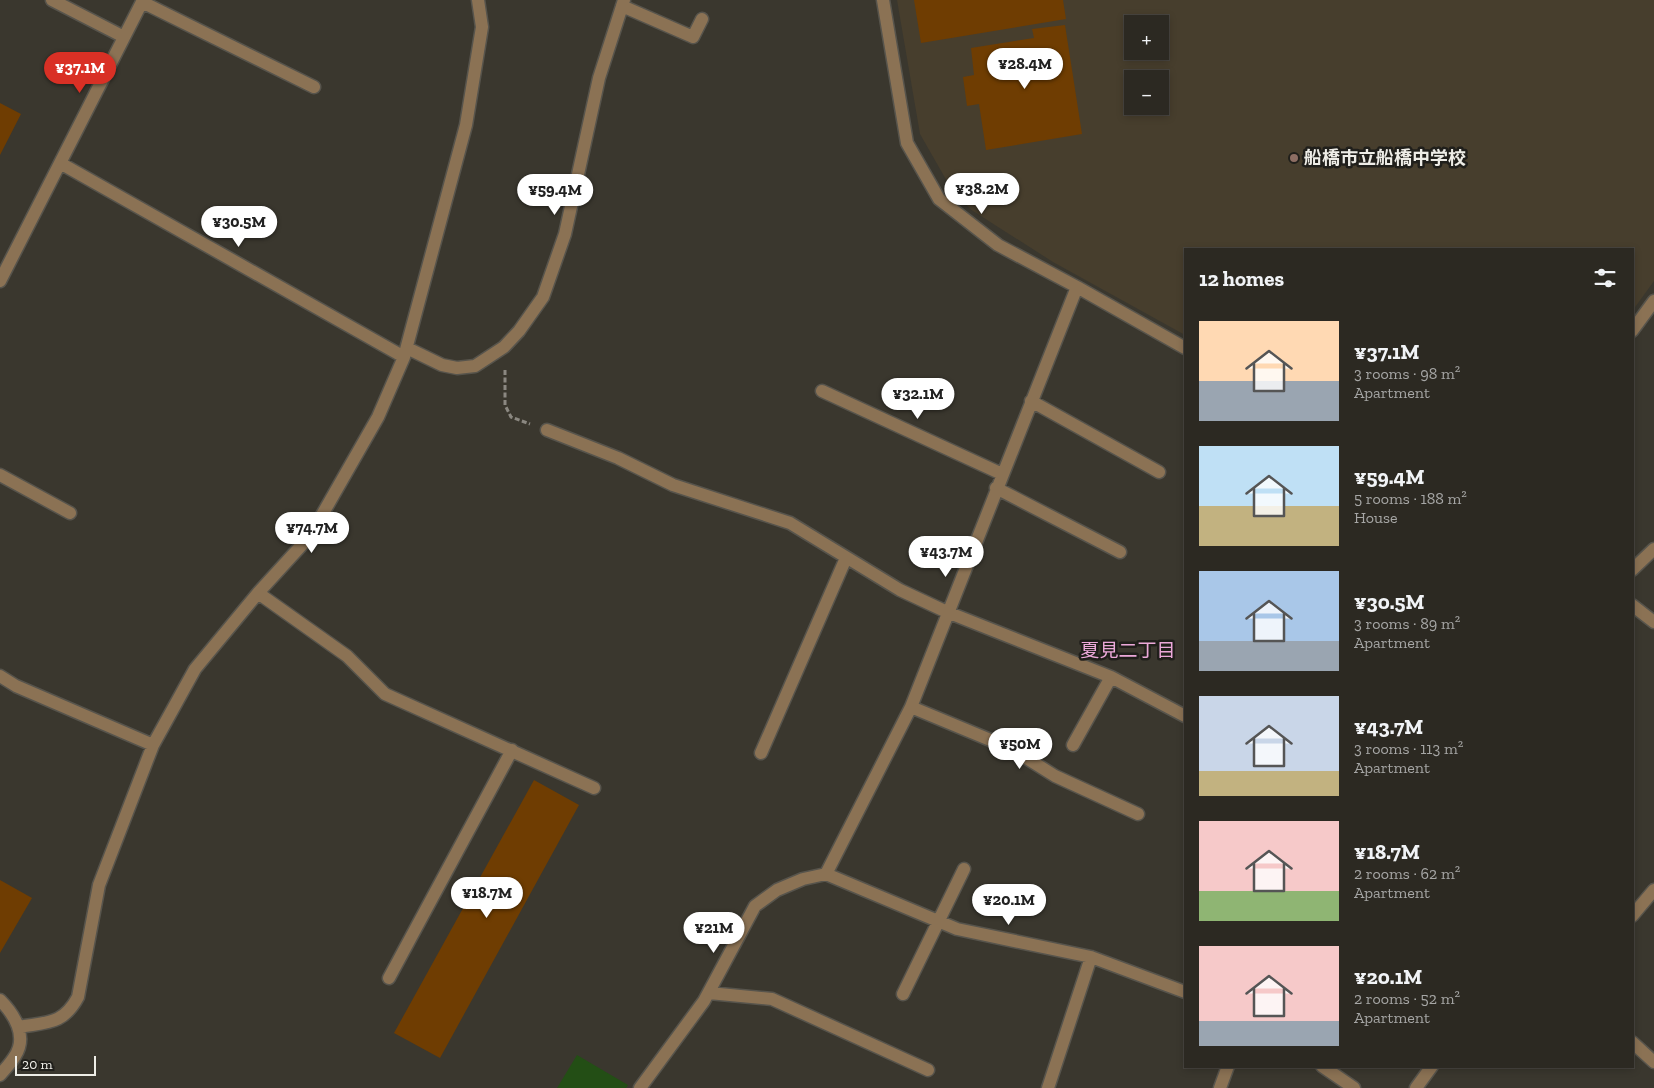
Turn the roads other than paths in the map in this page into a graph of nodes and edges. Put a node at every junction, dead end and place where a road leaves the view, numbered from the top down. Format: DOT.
graph roads {
  1 [pos="52,0"];
  2 [pos="478,0"];
  3 [pos="883,0"];
  4 [pos="143,1"];
  5 [pos="623,3"];
  6 [pos="702,19"];
  7 [pos="124,37"];
  8 [pos="314,87"];
  9 [pos="60,163"];
  10 [pos="0,281"];
  11 [pos="1077,287"];
  12 [pos="1654,301"];
  13 [pos="1634,328"];
  14 [pos="1184,347"];
  15 [pos="405,353"];
  16 [pos="822,391"];
  17 [pos="1031,401"];
  18 [pos="547,430"];
  19 [pos="1159,472"];
  20 [pos="1002,474"];
  21 [pos="0,475"];
  22 [pos="996,488"];
  23 [pos="70,513"];
  24 [pos="1654,549"];
  25 [pos="1120,552"];
  26 [pos="846,558"];
  27 [pos="1634,568"];
  28 [pos="258,593"];
  29 [pos="1634,607"];
  30 [pos="947,612"];
  31 [pos="1654,622"];
  32 [pos="0,676"];
  33 [pos="1111,677"];
  34 [pos="911,707"];
  35 [pos="1184,715"];
  36 [pos="153,745"];
  37 [pos="1073,745"];
  38 [pos="512,750"];
  39 [pos="761,753"];
  40 [pos="594,788"];
  41 [pos="1138,814"];
  42 [pos="964,869"];
  43 [pos="826,874"];
  44 [pos="1654,890"];
  45 [pos="1634,914"];
  46 [pos="939,921"];
  47 [pos="1091,957"];
  48 [pos="389,978"];
  49 [pos="1184,992"];
  50 [pos="709,993"];
  51 [pos="903,994"];
  52 [pos="0,1000"];
  53 [pos="19,1027"];
  54 [pos="1634,1044"];
  55 [pos="1654,1062"];
  56 [pos="1227,1068"];
  57 [pos="1325,1068"];
  58 [pos="1431,1068"];
  59 [pos="928,1070"];
  60 [pos="0,1075"];
  61 [pos="640,1088"];
  62 [pos="1048,1088"];
  63 [pos="1220,1088"];
  64 [pos="1354,1088"];
  65 [pos="1416,1088"];
  1 -- 7 [label="street"];
  2 -- 15 [label="street"];
  3 -- 11 [label="street"];
  4 -- 7 [label="street"];
  4 -- 8 [label="street"];
  5 -- 6 [label="street"];
  5 -- 15 [label="street"];
  7 -- 9 [label="street"];
  9 -- 10 [label="street"];
  9 -- 15 [label="street"];
  11 -- 14 [label="street"];
  11 -- 17 [label="street"];
  12 -- 13 [label="street"];
  15 -- 28 [label="street"];
  16 -- 20 [label="street"];
  17 -- 19 [label="street"];
  17 -- 20 [label="street"];
  18 -- 26 [label="street"];
  20 -- 22 [label="street"];
  21 -- 23 [label="street"];
  22 -- 25 [label="street"];
  22 -- 30 [label="street"];
  24 -- 27 [label="street"];
  26 -- 30 [label="street"];
  26 -- 39 [label="street"];
  28 -- 36 [label="street"];
  28 -- 38 [label="street"];
  29 -- 31 [label="street"];
  30 -- 33 [label="street"];
  30 -- 34 [label="street"];
  32 -- 36 [label="street"];
  33 -- 35 [label="street"];
  33 -- 37 [label="street"];
  34 -- 41 [label="street"];
  34 -- 43 [label="street"];
  36 -- 53 [label="street"];
  38 -- 40 [label="street"];
  38 -- 48 [label="street"];
  42 -- 46 [label="street"];
  43 -- 46 [label="street"];
  43 -- 50 [label="street"];
  44 -- 45 [label="street"];
  46 -- 47 [label="street"];
  46 -- 51 [label="street"];
  47 -- 49 [label="street"];
  47 -- 62 [label="street"];
  50 -- 59 [label="street"];
  50 -- 61 [label="street"];
  52 -- 53 [label="street"];
  53 -- 60 [label="street"];
  54 -- 55 [label="street"];
  56 -- 63 [label="street"];
  57 -- 64 [label="street"];
  58 -- 65 [label="street"];
}
